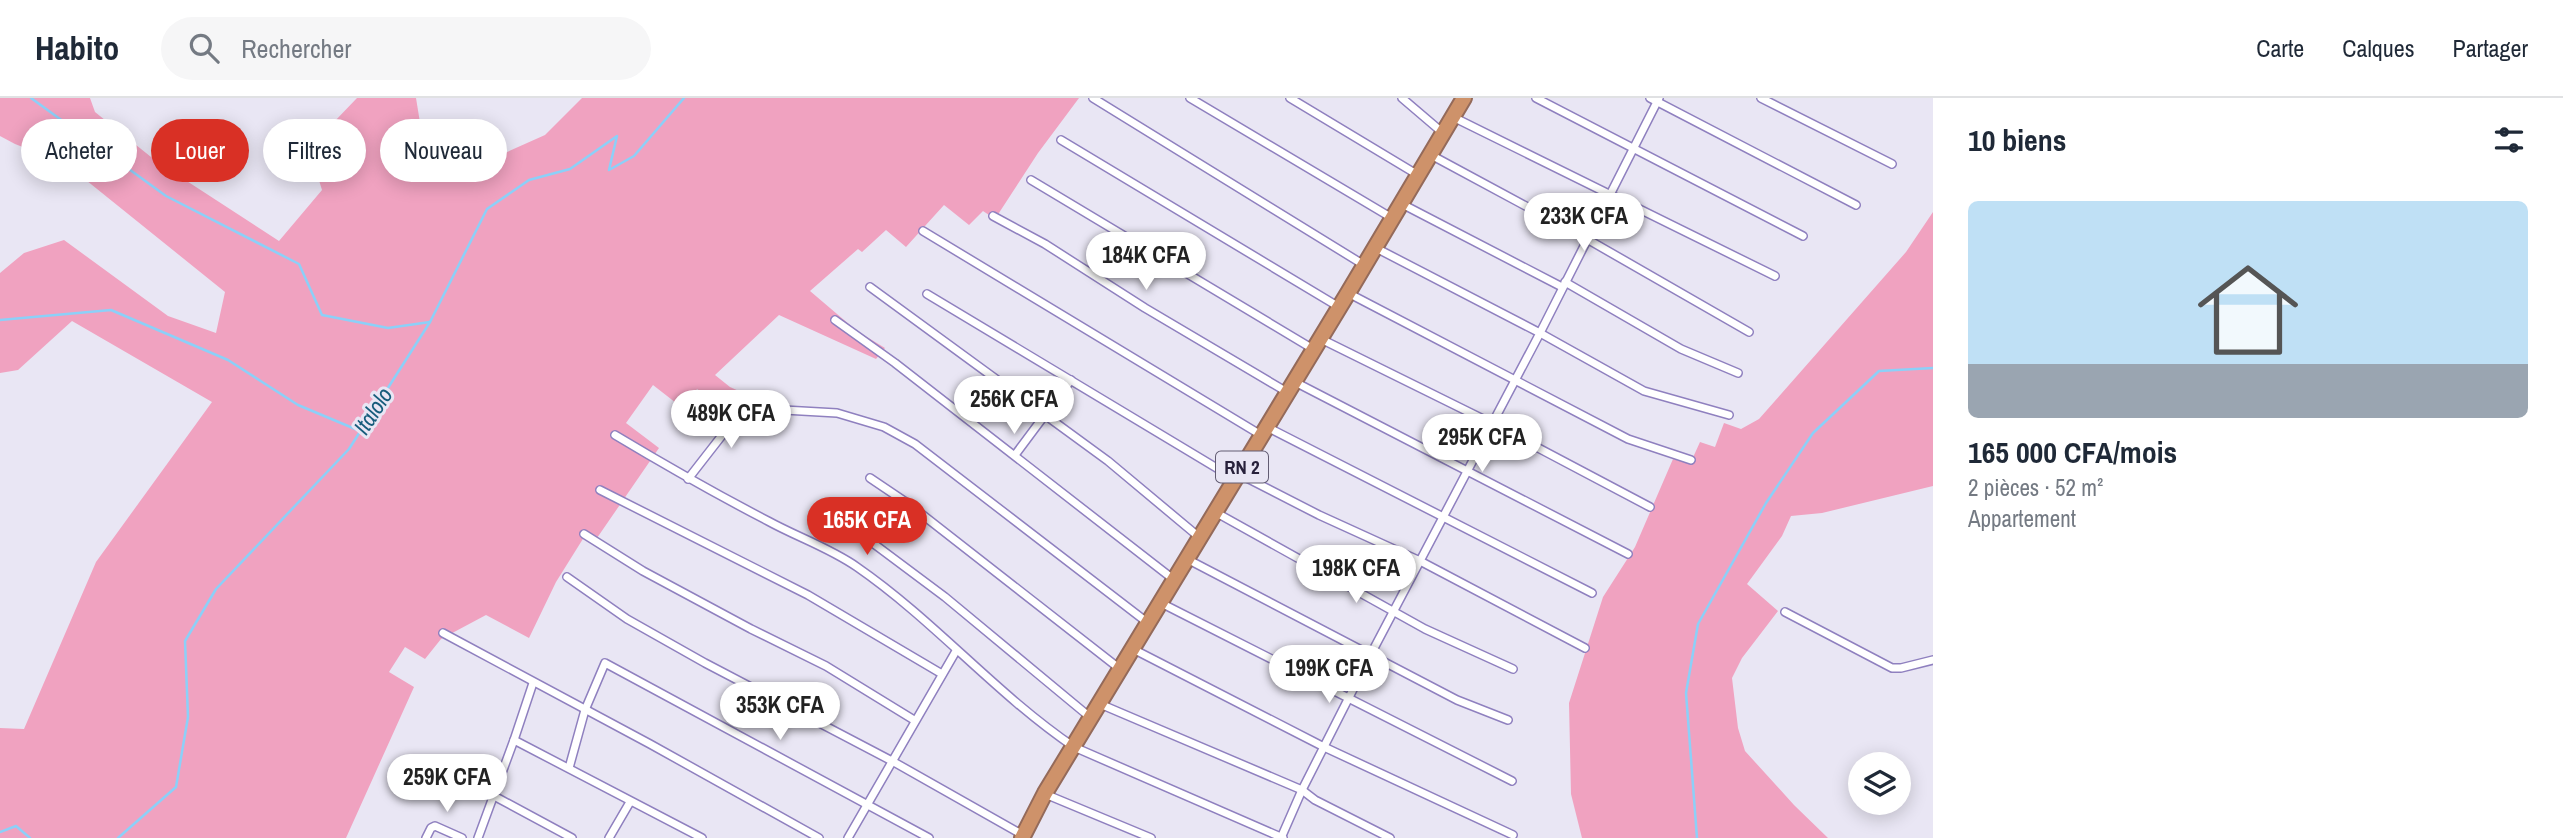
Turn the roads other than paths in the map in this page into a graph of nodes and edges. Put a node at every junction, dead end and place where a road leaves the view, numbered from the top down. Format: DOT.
graph roads {
  1 [pos="1093,98"];
  2 [pos="1190,98"];
  3 [pos="1290,98"];
  4 [pos="1402,98"];
  5 [pos="1464,98"];
  6 [pos="1536,98"];
  7 [pos="1761,98"];
  8 [pos="1655,99"];
  9 [pos="1453,117"];
  10 [pos="1443,133"];
  11 [pos="1061,140"];
  12 [pos="1633,147"];
  13 [pos="1430,155"];
  14 [pos="1892,164"];
  15 [pos="1418,176"];
  16 [pos="1031,180"];
  17 [pos="1609,193"];
  18 [pos="1402,204"];
  19 [pos="1856,205"];
  20 [pos="993,216"];
  21 [pos="1393,218"];
  22 [pos="923,231"];
  23 [pos="1803,236"];
  24 [pos="1587,239"];
  25 [pos="1375,248"];
  26 [pos="1365,266"];
  27 [pos="1775,276"];
  28 [pos="1563,285"];
  29 [pos="870,287"];
  30 [pos="1348,293"];
  31 [pos="927,294"];
  32 [pos="1340,307"];
  33 [pos="835,320"];
  34 [pos="1749,332"];
  35 [pos="1540,333"];
  36 [pos="1317,344"];
  37 [pos="1738,373"];
  38 [pos="1515,379"];
  39 [pos="1070,380"];
  40 [pos="1291,387"];
  41 [pos="1045,415"];
  42 [pos="1728,415"];
  43 [pos="1491,423"];
  44 [pos="1263,431"];
  45 [pos="615,435"];
  46 [pos="1015,455"];
  47 [pos="1691,460"];
  48 [pos="1468,471"];
  49 [pos="1236,476"];
  50 [pos="870,478"];
  51 [pos="688,479"];
  52 [pos="600,490"];
  53 [pos="1650,507"];
  54 [pos="1214,512"];
  55 [pos="1443,518"];
  56 [pos="854,528"];
  57 [pos="584,534"];
  58 [pos="1199,537"];
  59 [pos="1628,554"];
  60 [pos="1186,559"];
  61 [pos="1420,561"];
  62 [pos="567,577"];
  63 [pos="1174,579"];
  64 [pos="1592,593"];
  65 [pos="1160,603"];
  66 [pos="1395,611"];
  67 [pos="1786,612"];
  68 [pos="1148,623"];
  69 [pos="443,633"];
  70 [pos="1585,648"];
  71 [pos="1133,649"];
  72 [pos="956,651"];
  73 [pos="1371,654"];
  74 [pos="1933,660"];
  75 [pos="1120,669"];
  76 [pos="1513,669"];
  77 [pos="942,674"];
  78 [pos="533,683"];
  79 [pos="1349,699"];
  80 [pos="1100,704"];
  81 [pos="585,710"];
  82 [pos="1091,718"];
  83 [pos="914,720"];
  84 [pos="1507,720"];
  85 [pos="514,740"];
  86 [pos="1074,747"];
  87 [pos="1324,747"];
  88 [pos="892,761"];
  89 [pos="414,762"];
  90 [pos="569,768"];
  91 [pos="1512,781"];
  92 [pos="1302,790"];
  93 [pos="1045,793"];
  94 [pos="494,796"];
  95 [pos="630,802"];
  96 [pos="868,805"];
  97 [pos="1513,835"];
  98 [pos="1022,837"];
  99 [pos="426,838"];
  100 [pos="462,838"];
  101 [pos="478,838"];
  102 [pos="572,838"];
  103 [pos="609,838"];
  104 [pos="702,838"];
  105 [pos="819,838"];
  106 [pos="848,838"];
  107 [pos="929,838"];
  108 [pos="1151,838"];
  109 [pos="1282,838"];
  110 [pos="1390,838"];
  1 -- 26 [label="street"];
  2 -- 21 [label="street"];
  3 -- 15 [label="street"];
  4 -- 10 [label="street"];
  5 -- 9 [label="highway, RN 2"];
  6 -- 12 [label="street"];
  7 -- 14 [label="street"];
  8 -- 12 [label="street"];
  8 -- 19 [label="street"];
  9 -- 10 [label="highway, RN 2"];
  9 -- 17 [label="street"];
  10 -- 13 [label="highway, RN 2"];
  11 -- 32 [label="street"];
  12 -- 17 [label="street"];
  12 -- 23 [label="street"];
  13 -- 15 [label="highway, RN 2"];
  13 -- 24 [label="street"];
  15 -- 18 [label="highway, RN 2"];
  16 -- 36 [label="street"];
  17 -- 24 [label="street"];
  17 -- 27 [label="street"];
  18 -- 21 [label="highway, RN 2"];
  18 -- 28 [label="street"];
  20 -- 40 [label="street"];
  21 -- 25 [label="highway, RN 2"];
  22 -- 44 [label="street"];
  24 -- 28 [label="street"];
  24 -- 34 [label="street"];
  25 -- 26 [label="highway, RN 2"];
  25 -- 35 [label="street"];
  26 -- 30 [label="highway, RN 2"];
  28 -- 35 [label="street"];
  28 -- 37 [label="street"];
  29 -- 41 [label="street"];
  30 -- 32 [label="highway, RN 2"];
  30 -- 38 [label="street"];
  31 -- 39 [label="street"];
  32 -- 36 [label="highway, RN 2"];
  33 -- 46 [label="street"];
  35 -- 38 [label="street"];
  35 -- 42 [label="street"];
  36 -- 40 [label="highway, RN 2"];
  36 -- 43 [label="street"];
  38 -- 43 [label="street"];
  38 -- 47 [label="street"];
  39 -- 41 [label="street"];
  39 -- 49 [label="street"];
  40 -- 44 [label="highway, RN 2"];
  40 -- 48 [label="street"];
  41 -- 46 [label="street"];
  41 -- 58 [label="street"];
  43 -- 48 [label="street"];
  43 -- 53 [label="street"];
  44 -- 49 [label="highway, RN 2"];
  44 -- 55 [label="street"];
  45 -- 51 [label="street"];
  46 -- 63 [label="street"];
  48 -- 55 [label="street"];
  48 -- 59 [label="street"];
  49 -- 54 [label="highway, RN 2"];
  49 -- 61 [label="street"];
  50 -- 75 [label="street"];
  51 -- 68 [label="street"];
  51 -- 72 [label="street"];
  52 -- 77 [label="street"];
  54 -- 58 [label="highway, RN 2"];
  54 -- 66 [label="street"];
  55 -- 61 [label="street"];
  55 -- 64 [label="street"];
  56 -- 82 [label="street"];
  57 -- 83 [label="street"];
  58 -- 60 [label="highway, RN 2"];
  60 -- 63 [label="highway, RN 2"];
  60 -- 73 [label="street"];
  61 -- 66 [label="street"];
  61 -- 70 [label="street"];
  62 -- 88 [label="street"];
  63 -- 65 [label="highway, RN 2"];
  65 -- 68 [label="highway, RN 2"];
  65 -- 79 [label="street"];
  66 -- 73 [label="street"];
  66 -- 76 [label="street"];
  67 -- 74 [label="street"];
  68 -- 71 [label="highway, RN 2"];
  69 -- 78 [label="street"];
  71 -- 75 [label="highway, RN 2"];
  71 -- 87 [label="street"];
  72 -- 77 [label="street"];
  72 -- 86 [label="street"];
  73 -- 79 [label="street"];
  73 -- 84 [label="street"];
  75 -- 80 [label="highway, RN 2"];
  77 -- 83 [label="street"];
  78 -- 81 [label="street"];
  78 -- 85 [label="street"];
  79 -- 87 [label="street"];
  79 -- 91 [label="street"];
  80 -- 82 [label="highway, RN 2"];
  80 -- 92 [label="street"];
  81 -- 90 [label="street"];
  81 -- 96 [label="street"];
  81 -- 105 [label="street"];
  82 -- 86 [label="highway, RN 2"];
  83 -- 88 [label="street"];
  85 -- 90 [label="street"];
  85 -- 94 [label="street"];
  86 -- 93 [label="highway, RN 2"];
  86 -- 109 [label="street"];
  87 -- 92 [label="street"];
  87 -- 97 [label="street"];
  88 -- 96 [label="street"];
  88 -- 98 [label="street"];
  89 -- 94 [label="street"];
  90 -- 95 [label="street"];
  92 -- 109 [label="street"];
  92 -- 110 [label="street"];
  93 -- 98 [label="highway, RN 2"];
  93 -- 108 [label="street"];
  94 -- 101 [label="street"];
  94 -- 102 [label="street"];
  95 -- 103 [label="street"];
  95 -- 104 [label="street"];
  96 -- 106 [label="street"];
  96 -- 107 [label="street"];
  99 -- 100 [label="street"];
}
